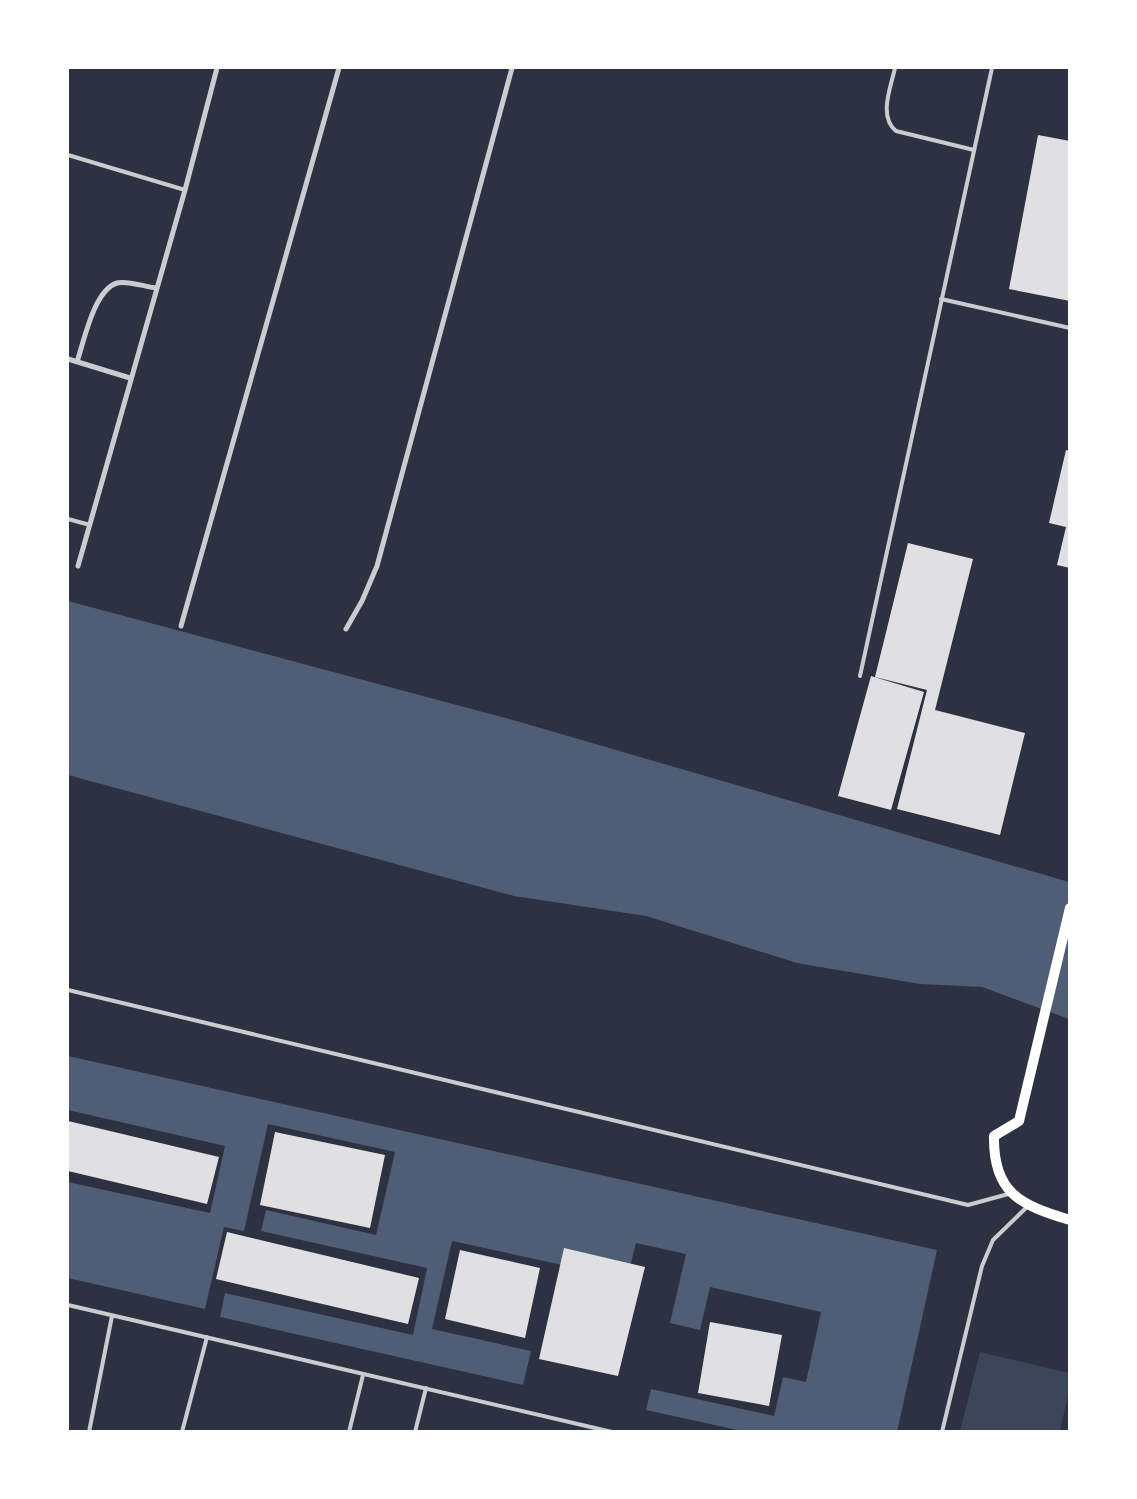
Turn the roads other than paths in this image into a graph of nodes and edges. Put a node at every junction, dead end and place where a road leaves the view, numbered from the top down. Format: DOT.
graph roads {
  1 [pos="217,68"];
  2 [pos="339,68"];
  3 [pos="512,68"];
  4 [pos="895,68"];
  5 [pos="992,68"];
  6 [pos="974,150"];
  7 [pos="68,155"];
  8 [pos="185,190"];
  9 [pos="156,288"];
  10 [pos="941,299"];
  11 [pos="1070,328"];
  12 [pos="68,359"];
  13 [pos="77,362"];
  14 [pos="130,378"];
  15 [pos="68,519"];
  16 [pos="90,525"];
  17 [pos="78,566"];
  18 [pos="181,626"];
  19 [pos="346,629"];
  20 [pos="860,676"];
  21 [pos="1070,908"];
  22 [pos="68,990"];
  23 [pos="1012,1193"];
  24 [pos="1029,1205"];
  25 [pos="1070,1220"];
  26 [pos="68,1305"];
  27 [pos="112,1316"];
  28 [pos="207,1338"];
  29 [pos="363,1375"];
  30 [pos="426,1388"];
  31 [pos="89,1432"];
  32 [pos="182,1432"];
  33 [pos="349,1432"];
  34 [pos="415,1432"];
  35 [pos="612,1432"];
  36 [pos="942,1432"];
  1 -- 8 [label="street"];
  2 -- 18 [label="street"];
  3 -- 19 [label="street"];
  4 -- 6 [label="lane"];
  5 -- 6 [label="lane"];
  6 -- 10 [label="lane"];
  7 -- 8 [label="lane"];
  8 -- 9 [label="street"];
  9 -- 13 [label="street"];
  9 -- 14 [label="street"];
  10 -- 11 [label="lane"];
  10 -- 20 [label="lane"];
  12 -- 13 [label="street"];
  13 -- 14 [label="street"];
  14 -- 16 [label="street"];
  15 -- 16 [label="lane"];
  16 -- 17 [label="street"];
  21 -- 23 [label="main road"];
  22 -- 23 [label="lane"];
  23 -- 24 [label="main road"];
  24 -- 25 [label="main road"];
  24 -- 36 [label="lane"];
  26 -- 27 [label="lane"];
  27 -- 28 [label="lane"];
  27 -- 31 [label="lane"];
  28 -- 29 [label="lane"];
  28 -- 32 [label="lane"];
  29 -- 30 [label="lane"];
  29 -- 33 [label="lane"];
  30 -- 34 [label="lane"];
  30 -- 35 [label="lane"];
}
